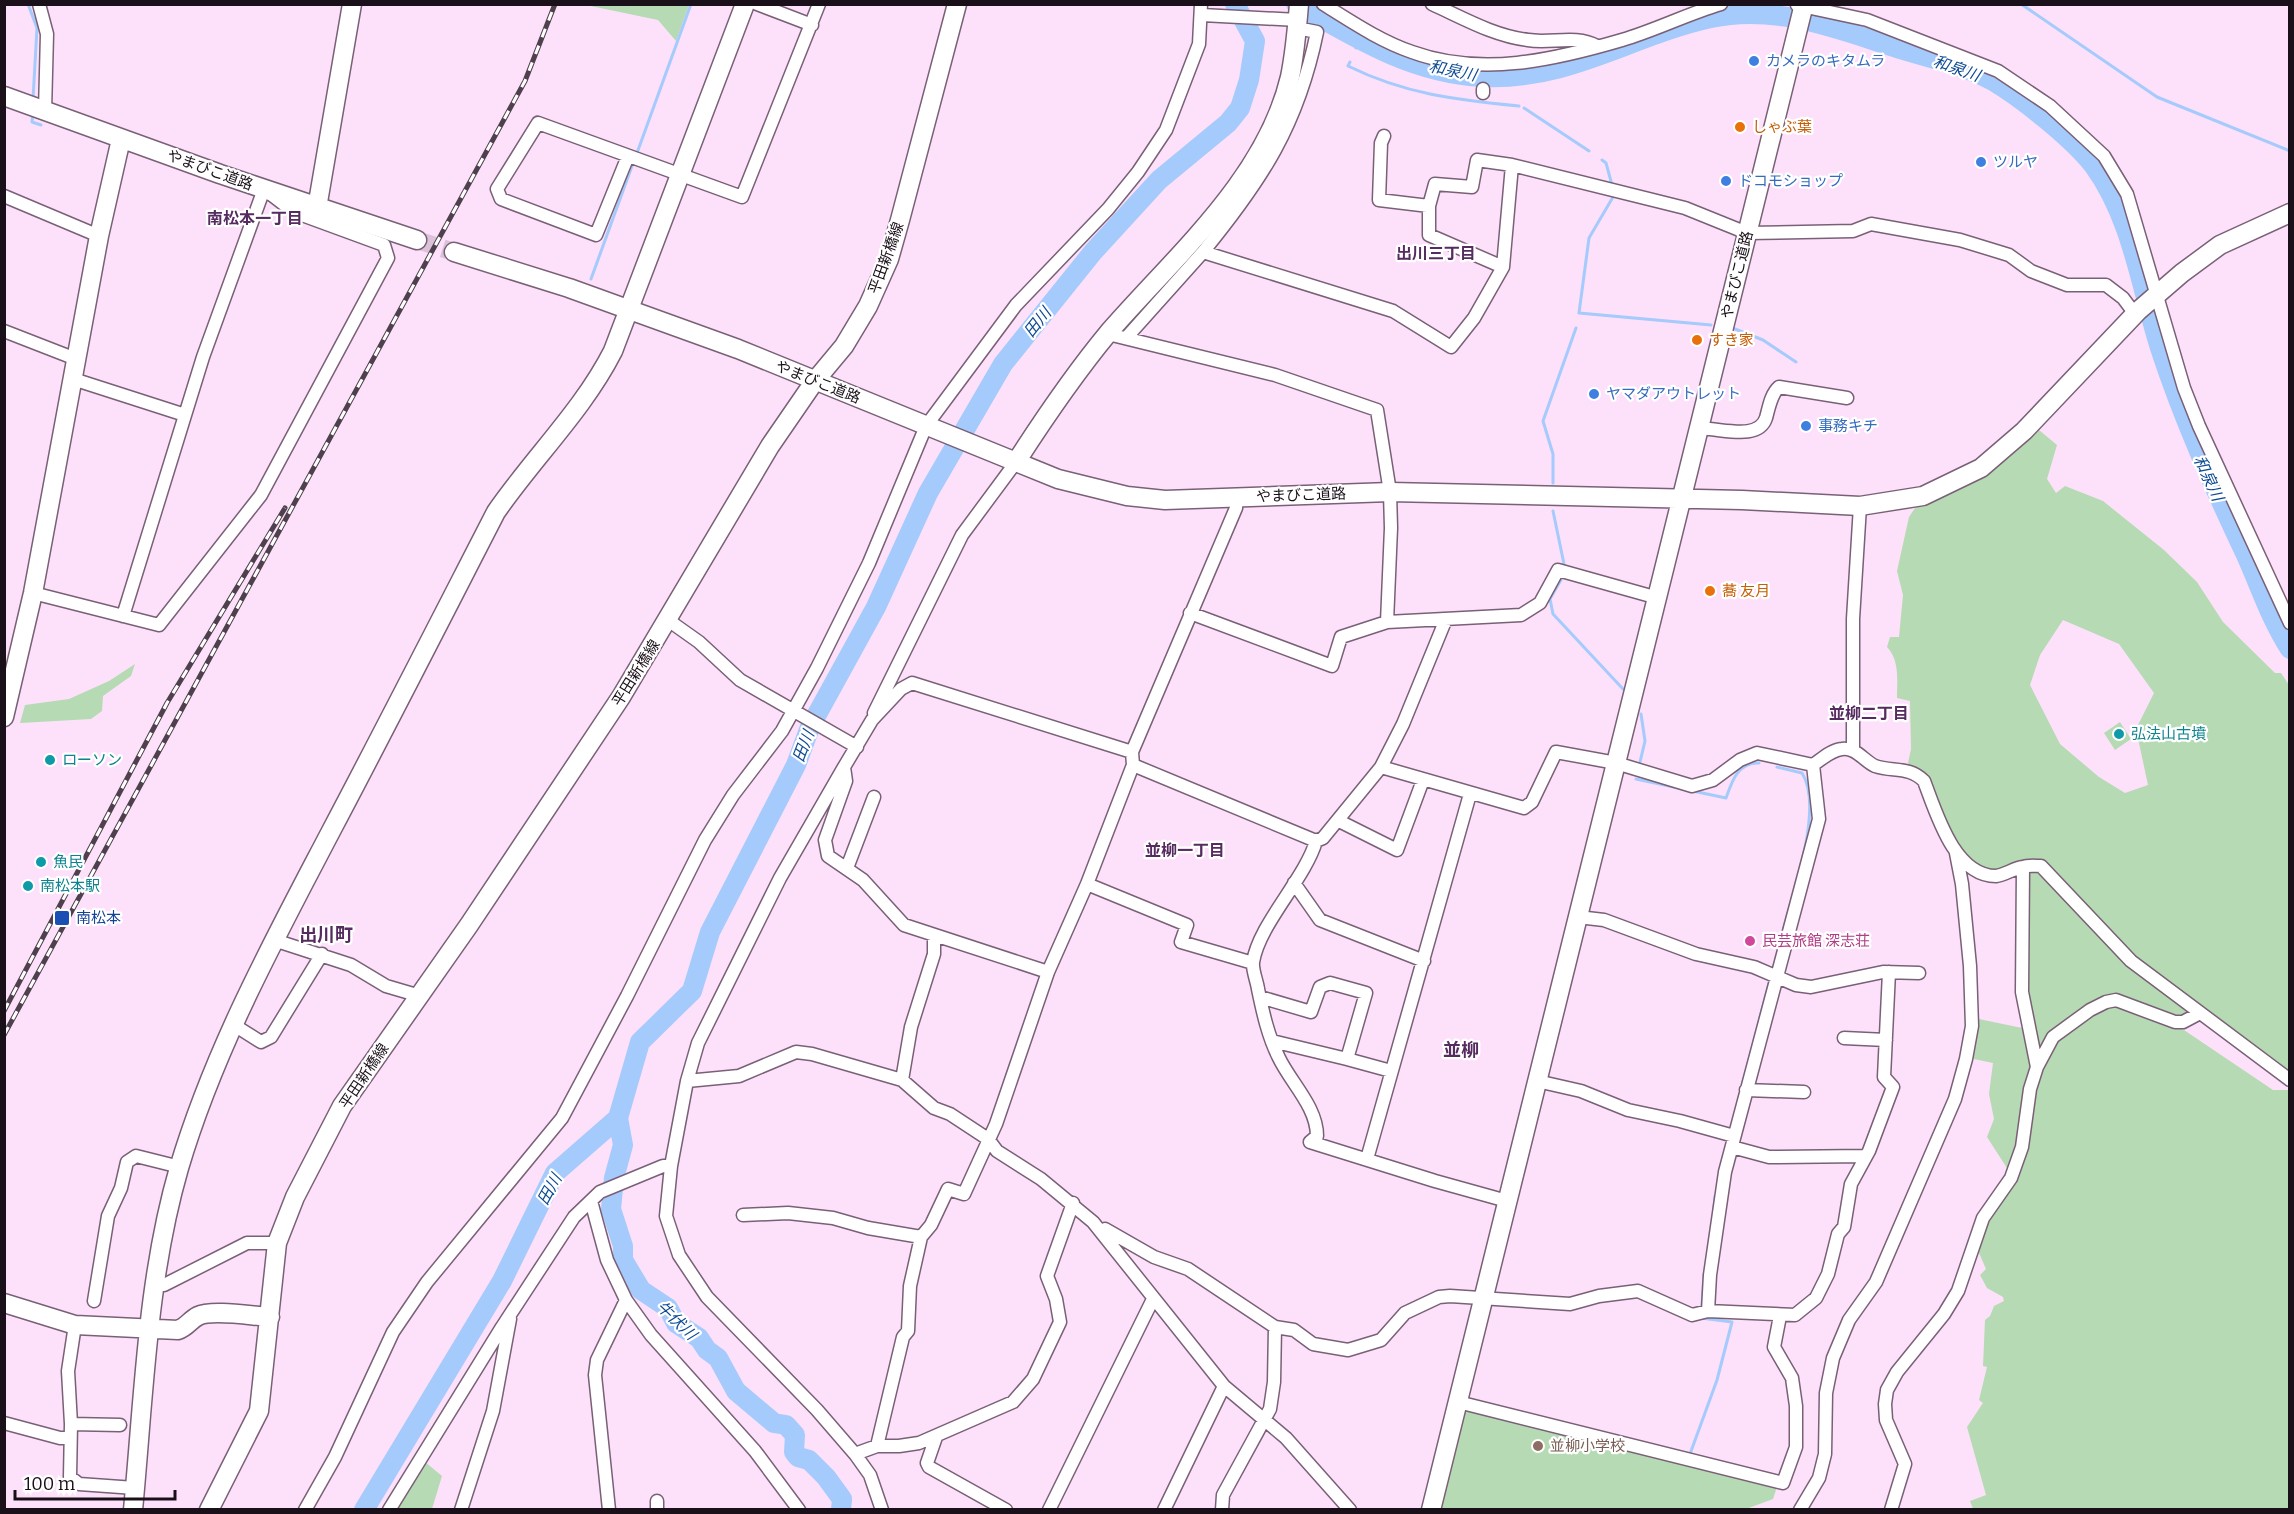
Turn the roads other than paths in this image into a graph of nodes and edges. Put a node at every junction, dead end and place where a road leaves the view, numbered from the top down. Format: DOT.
graph roads {
  1 [pos="39,4"];
  2 [pos="352,4"];
  3 [pos="745,4"];
  4 [pos="757,4"];
  5 [pos="819,4"];
  6 [pos="957,4"];
  7 [pos="1323,4"];
  8 [pos="1432,4"];
  9 [pos="1721,4"];
  10 [pos="1203,11"];
  11 [pos="1801,11"];
  12 [pos="1298,16"];
  13 [pos="812,25"];
  14 [pos="1597,46"];
  15 [pos="4,96"];
  16 [pos="37,108"];
  17 [pos="1384,136"];
  18 [pos="121,139"];
  19 [pos="627,156"];
  20 [pos="1512,165"];
  21 [pos="681,175"];
  22 [pos="264,189"];
  23 [pos="4,196"];
  24 [pos="1429,206"];
  25 [pos="317,208"];
  26 [pos="2289,213"];
  27 [pos="1748,233"];
  28 [pos="99,236"];
  29 [pos="417,240"];
  30 [pos="454,252"];
  31 [pos="1203,252"];
  32 [pos="1503,267"];
  33 [pos="2155,296"];
  34 [pos="630,311"];
  35 [pos="2137,313"];
  36 [pos="4,331"];
  37 [pos="1108,334"];
  38 [pos="1126,338"];
  39 [pos="76,359"];
  40 [pos="73,379"];
  41 [pos="814,382"];
  42 [pos="1847,398"];
  43 [pos="185,415"];
  44 [pos="929,427"];
  45 [pos="1699,429"];
  46 [pos="1010,459"];
  47 [pos="1390,492"];
  48 [pos="1238,497"];
  49 [pos="1682,499"];
  50 [pos="1860,506"];
  51 [pos="33,593"];
  52 [pos="1658,598"];
  53 [pos="1190,613"];
  54 [pos="123,616"];
  55 [pos="1446,619"];
  56 [pos="668,620"];
  57 [pos="1387,622"];
  58 [pos="2289,623"];
  59 [pos="794,711"];
  60 [pos="4,717"];
  61 [pos="872,720"];
  62 [pos="854,745"];
  63 [pos="1853,750"];
  64 [pos="1132,759"];
  65 [pos="1616,763"];
  66 [pos="1813,765"];
  67 [pos="844,767"];
  68 [pos="1381,767"];
  69 [pos="1423,780"];
  70 [pos="1470,794"];
  71 [pos="874,797"];
  72 [pos="1339,821"];
  73 [pos="1316,841"];
  74 [pos="1956,853"];
  75 [pos="2023,867"];
  76 [pos="847,868"];
  77 [pos="1294,883"];
  78 [pos="1087,884"];
  79 [pos="1578,917"];
  80 [pos="934,936"];
  81 [pos="274,940"];
  82 [pos="322,954"];
  83 [pos="1424,961"];
  84 [pos="1253,963"];
  85 [pos="1048,972"];
  86 [pos="1890,972"];
  87 [pos="1919,973"];
  88 [pos="1776,977"];
  89 [pos="420,996"];
  90 [pos="1260,997"];
  91 [pos="2200,1013"];
  92 [pos="234,1025"];
  93 [pos="1851,1035"];
  94 [pos="1886,1040"];
  95 [pos="1272,1041"];
  96 [pos="1347,1059"];
  97 [pos="2037,1068"];
  98 [pos="1391,1071"];
  99 [pos="902,1080"];
  100 [pos="2289,1080"];
  101 [pos="687,1081"];
  102 [pos="1537,1081"];
  103 [pos="1746,1090"];
  104 [pos="1804,1092"];
  105 [pos="988,1139"];
  106 [pos="1733,1142"];
  107 [pos="1865,1156"];
  108 [pos="1366,1159"];
  109 [pos="670,1166"];
  110 [pos="180,1167"];
  111 [pos="595,1197"];
  112 [pos="1507,1201"];
  113 [pos="1073,1203"];
  114 [pos="743,1215"];
  115 [pos="1094,1222"];
  116 [pos="921,1237"];
  117 [pos="277,1243"];
  118 [pos="164,1285"];
  119 [pos="1483,1298"];
  120 [pos="1153,1299"];
  121 [pos="626,1300"];
  122 [pos="94,1301"];
  123 [pos="4,1302"];
  124 [pos="1708,1311"];
  125 [pos="510,1314"];
  126 [pos="1780,1316"];
  127 [pos="270,1317"];
  128 [pos="75,1325"];
  129 [pos="1275,1326"];
  130 [pos="149,1328"];
  131 [pos="1224,1386"];
  132 [pos="1458,1402"];
  133 [pos="1263,1421"];
  134 [pos="4,1423"];
  135 [pos="70,1424"];
  136 [pos="120,1425"];
  137 [pos="936,1437"];
  138 [pos="70,1438"];
  139 [pos="878,1446"];
  140 [pos="855,1454"];
  141 [pos="135,1488"];
  142 [pos="133,1509"];
  143 [pos="209,1509"];
  144 [pos="305,1509"];
  145 [pos="389,1509"];
  146 [pos="461,1509"];
  147 [pos="609,1509"];
  148 [pos="799,1509"];
  149 [pos="882,1509"];
  150 [pos="1006,1509"];
  151 [pos="1049,1509"];
  152 [pos="1164,1509"];
  153 [pos="1222,1509"];
  154 [pos="1350,1509"];
  155 [pos="1431,1509"];
  156 [pos="1800,1509"];
  157 [pos="1891,1509"];
  1 -- 16 [label="street"];
  2 -- 25 [label="street"];
  3 -- 21 [label="street"];
  4 -- 13 [label="street"];
  5 -- 13 [label="street"];
  6 -- 41 [label="street, 平田新橋線"];
  7 -- 14 [label="street"];
  8 -- 14 [label="street"];
  9 -- 14 [label="street"];
  10 -- 12 [label="street"];
  10 -- 44 [label="street"];
  11 -- 27 [label="street, やまびこ道路"];
  11 -- 33 [label="street"];
  12 -- 31 [label="street"];
  12 -- 37 [label="street"];
  13 -- 21 [label="street"];
  15 -- 16 [label="street, やまびこ道路"];
  16 -- 18 [label="street, やまびこ道路"];
  17 -- 24 [label="street"];
  18 -- 22 [label="street, やまびこ道路"];
  18 -- 28 [label="street"];
  19 -- 19 [label="street"];
  19 -- 21 [label="street"];
  20 -- 24 [label="street"];
  20 -- 27 [label="street"];
  20 -- 32 [label="street"];
  21 -- 34 [label="street"];
  22 -- 25 [label="street, やまびこ道路"];
  22 -- 43 [label="street"];
  22 -- 54 [label="street"];
  23 -- 28 [label="street"];
  24 -- 32 [label="street"];
  25 -- 29 [label="street, やまびこ道路"];
  26 -- 33 [label="street"];
  27 -- 35 [label="street"];
  27 -- 45 [label="street, やまびこ道路"];
  28 -- 39 [label="street"];
  30 -- 34 [label="street, やまびこ道路"];
  31 -- 32 [label="street"];
  31 -- 38 [label="street"];
  33 -- 35 [label="street"];
  33 -- 58 [label="street"];
  34 -- 41 [label="street, やまびこ道路"];
  34 -- 81 [label="street"];
  35 -- 50 [label="street"];
  36 -- 39 [label="street"];
  37 -- 38 [label="street"];
  37 -- 46 [label="street"];
  38 -- 47 [label="street"];
  39 -- 40 [label="street"];
  40 -- 43 [label="street"];
  40 -- 51 [label="street"];
  41 -- 44 [label="street, やまびこ道路"];
  41 -- 56 [label="street, 平田新橋線"];
  42 -- 45 [label="street"];
  43 -- 54 [label="street"];
  44 -- 46 [label="street, やまびこ道路"];
  44 -- 59 [label="street"];
  45 -- 49 [label="street, やまびこ道路"];
  46 -- 48 [label="street, やまびこ道路"];
  46 -- 61 [label="street"];
  47 -- 48 [label="street, やまびこ道路"];
  47 -- 49 [label="street, やまびこ道路"];
  47 -- 57 [label="street"];
  48 -- 53 [label="street"];
  49 -- 50 [label="street"];
  49 -- 52 [label="street"];
  50 -- 63 [label="street"];
  51 -- 54 [label="street"];
  51 -- 60 [label="street"];
  52 -- 55 [label="street"];
  52 -- 65 [label="street"];
  53 -- 57 [label="street"];
  53 -- 64 [label="street"];
  55 -- 57 [label="street"];
  55 -- 68 [label="street"];
  56 -- 59 [label="street"];
  56 -- 89 [label="street, 平田新橋線"];
  59 -- 62 [label="street"];
  59 -- 144 [label="street"];
  61 -- 62 [label="street"];
  61 -- 64 [label="street"];
  62 -- 67 [label="street"];
  63 -- 66 [label="street"];
  63 -- 74 [label="street"];
  64 -- 73 [label="street"];
  64 -- 78 [label="street"];
  65 -- 66 [label="street"];
  65 -- 70 [label="street"];
  65 -- 79 [label="street"];
  66 -- 88 [label="street"];
  67 -- 76 [label="street"];
  67 -- 101 [label="street"];
  68 -- 69 [label="street"];
  68 -- 72 [label="street"];
  69 -- 70 [label="street"];
  69 -- 72 [label="street"];
  70 -- 83 [label="street"];
  71 -- 76 [label="street"];
  72 -- 73 [label="street"];
  73 -- 77 [label="street"];
  74 -- 75 [label="street"];
  74 -- 156 [label="street"];
  75 -- 91 [label="street"];
  75 -- 97 [label="street"];
  76 -- 80 [label="street"];
  77 -- 83 [label="street"];
  77 -- 84 [label="street"];
  78 -- 84 [label="street"];
  78 -- 85 [label="street"];
  79 -- 88 [label="street"];
  79 -- 102 [label="street"];
  80 -- 85 [label="street"];
  80 -- 99 [label="street"];
  81 -- 82 [label="street"];
  81 -- 92 [label="street"];
  82 -- 89 [label="street"];
  82 -- 92 [label="street"];
  83 -- 98 [label="street"];
  84 -- 90 [label="street"];
  85 -- 105 [label="street"];
  86 -- 87 [label="street"];
  86 -- 88 [label="street"];
  86 -- 94 [label="street"];
  88 -- 103 [label="street"];
  89 -- 117 [label="street, 平田新橋線"];
  90 -- 95 [label="street"];
  90 -- 96 [label="street"];
  91 -- 97 [label="street"];
  91 -- 100 [label="street"];
  92 -- 110 [label="street"];
  93 -- 94 [label="street"];
  94 -- 107 [label="street"];
  95 -- 96 [label="street"];
  95 -- 108 [label="street"];
  96 -- 98 [label="street"];
  97 -- 157 [label="street"];
  98 -- 108 [label="street"];
  99 -- 101 [label="street"];
  99 -- 105 [label="street"];
  101 -- 109 [label="street"];
  102 -- 106 [label="street"];
  102 -- 112 [label="street"];
  103 -- 104 [label="street"];
  103 -- 106 [label="street"];
  105 -- 113 [label="street"];
  105 -- 116 [label="street"];
  106 -- 107 [label="street"];
  106 -- 124 [label="street"];
  107 -- 126 [label="street"];
  108 -- 112 [label="street"];
  109 -- 111 [label="street"];
  109 -- 140 [label="street"];
  110 -- 122 [label="street"];
  110 -- 130 [label="street"];
  111 -- 121 [label="street"];
  111 -- 125 [label="street"];
  112 -- 119 [label="street"];
  113 -- 115 [label="street"];
  113 -- 137 [label="street"];
  114 -- 116 [label="street"];
  115 -- 120 [label="street"];
  115 -- 129 [label="street"];
  116 -- 139 [label="street"];
  117 -- 118 [label="street"];
  117 -- 127 [label="street, 平田新橋線"];
  119 -- 124 [label="street"];
  119 -- 129 [label="street"];
  119 -- 132 [label="street"];
  120 -- 131 [label="street"];
  120 -- 151 [label="street"];
  121 -- 147 [label="street"];
  121 -- 148 [label="street"];
  123 -- 128 [label="street"];
  124 -- 126 [label="street"];
  125 -- 145 [label="street"];
  125 -- 146 [label="street"];
  126 -- 132 [label="street"];
  127 -- 130 [label="street"];
  127 -- 143 [label="street, 平田新橋線"];
  128 -- 130 [label="street"];
  128 -- 135 [label="street"];
  129 -- 133 [label="street"];
  130 -- 141 [label="street"];
  131 -- 133 [label="street"];
  131 -- 152 [label="street"];
  132 -- 155 [label="street"];
  133 -- 153 [label="street"];
  133 -- 154 [label="street"];
  134 -- 138 [label="street"];
  135 -- 136 [label="street"];
  135 -- 138 [label="street"];
  137 -- 139 [label="street"];
  137 -- 150 [label="street"];
  138 -- 141 [label="street"];
  139 -- 140 [label="street"];
  140 -- 149 [label="street"];
  141 -- 142 [label="street"];
}
